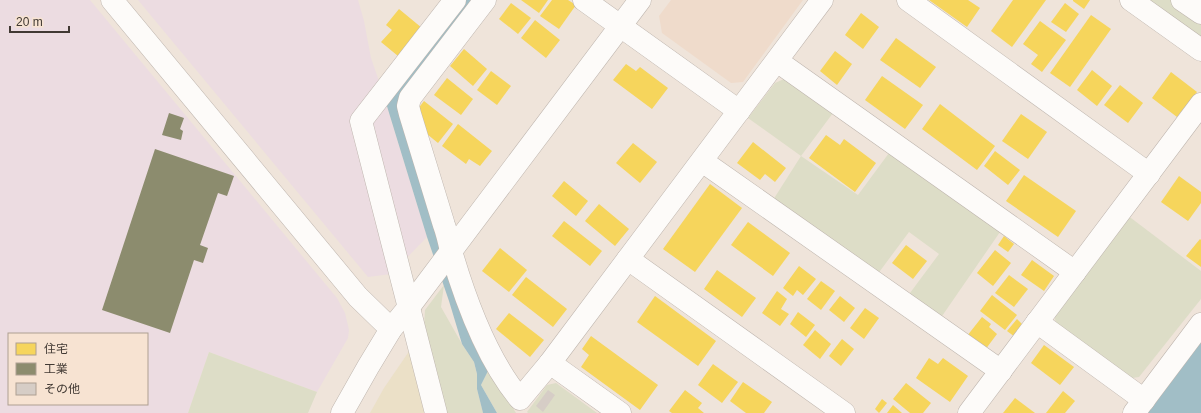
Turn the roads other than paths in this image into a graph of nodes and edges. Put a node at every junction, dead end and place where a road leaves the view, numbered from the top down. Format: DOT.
graph roads {
  1 [pos="112,0"];
  2 [pos="455,0"];
  3 [pos="485,0"];
  4 [pos="584,0"];
  5 [pos="640,0"];
  6 [pos="822,0"];
  7 [pos="908,0"];
  8 [pos="1131,0"];
  9 [pos="1182,0"];
  10 [pos="1201,13"];
  11 [pos="620,27"];
  12 [pos="1201,50"];
  13 [pos="777,61"];
  14 [pos="1201,104"];
  15 [pos="739,111"];
  16 [pos="702,161"];
  17 [pos="1149,174"];
  18 [pos="451,251"];
  19 [pos="628,259"];
  20 [pos="1075,272"];
  21 [pos="409,307"];
  22 [pos="1037,322"];
  23 [pos="1201,324"];
  24 [pos="391,329"];
  25 [pos="550,363"];
  26 [pos="1000,371"];
  27 [pos="1139,406"];
  28 [pos="342,413"];
  29 [pos="436,413"];
  30 [pos="620,413"];
  31 [pos="844,413"];
  32 [pos="969,413"];
  1 -- 24 [label="street"];
  2 -- 21 [label="street"];
  3 -- 18 [label="street"];
  4 -- 11 [label="street"];
  5 -- 11 [label="street"];
  6 -- 13 [label="street"];
  7 -- 17 [label="street"];
  8 -- 12 [label="street"];
  9 -- 10 [label="street"];
  11 -- 15 [label="street"];
  11 -- 18 [label="street"];
  13 -- 15 [label="street"];
  13 -- 20 [label="street"];
  14 -- 17 [label="street"];
  15 -- 16 [label="street"];
  16 -- 19 [label="street"];
  16 -- 26 [label="street"];
  17 -- 20 [label="street"];
  18 -- 21 [label="street"];
  18 -- 25 [label="street"];
  19 -- 25 [label="street"];
  19 -- 31 [label="street"];
  20 -- 22 [label="street"];
  21 -- 24 [label="street"];
  21 -- 29 [label="street"];
  22 -- 26 [label="street"];
  22 -- 27 [label="street"];
  23 -- 27 [label="street"];
  24 -- 28 [label="street"];
  25 -- 30 [label="street"];
  26 -- 32 [label="street"];
}
